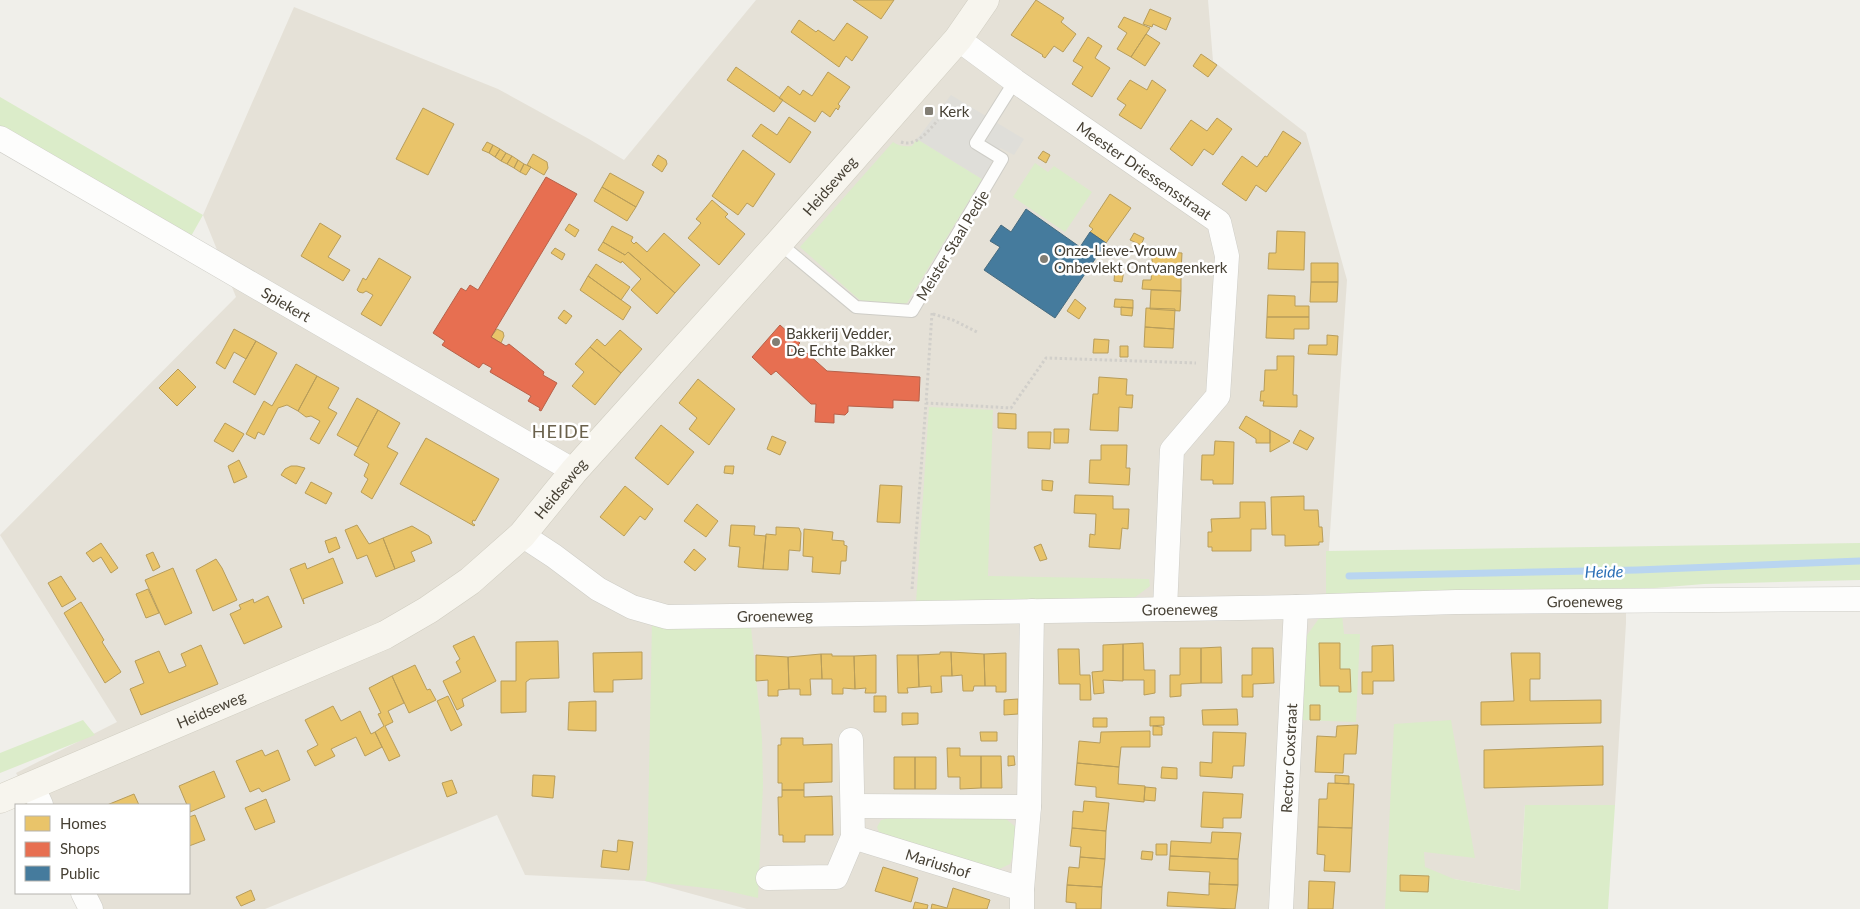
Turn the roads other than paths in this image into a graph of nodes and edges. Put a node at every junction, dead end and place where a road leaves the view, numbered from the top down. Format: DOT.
graph roads {
  1 [pos="985,0"];
  2 [pos="958,39"];
  3 [pos="1015,81"];
  4 [pos="0,138"];
  5 [pos="779,243"];
  6 [pos="574,471"];
  7 [pos="522,535"];
  8 [pos="1860,600"];
  9 [pos="1296,607"];
  10 [pos="1165,609"];
  11 [pos="1032,611"];
  12 [pos="851,740"];
  13 [pos="37,795"];
  14 [pos="0,799"];
  15 [pos="853,806"];
  16 [pos="1029,807"];
  17 [pos="853,837"];
  18 [pos="768,878"];
  19 [pos="84,894"];
  20 [pos="1022,899"];
  21 [pos="91,909"];
  22 [pos="1281,909"];
  1 -- 2 [label="street, Heidseweg"];
  2 -- 3 [label="street, Meester Driessensstraat"];
  2 -- 5 [label="street, Heidseweg"];
  3 -- 5 [label="lane, Meister Staal Pedje"];
  3 -- 10 [label="street, Meester Driessensstraat"];
  4 -- 6 [label="street, Spiekert"];
  5 -- 6 [label="street, Heidseweg"];
  6 -- 7 [label="street, Heidseweg"];
  7 -- 11 [label="street, Groeneweg"];
  7 -- 13 [label="street, Heidseweg"];
  8 -- 9 [label="street, Groeneweg"];
  9 -- 10 [label="street, Groeneweg"];
  9 -- 22 [label="street, Rector Coxstraat"];
  10 -- 11 [label="street, Groeneweg"];
  11 -- 16 [label="street"];
  12 -- 15 [label="street"];
  13 -- 14 [label="street, Heidseweg"];
  15 -- 16 [label="street"];
  15 -- 17 [label="street"];
  16 -- 20 [label="street"];
  17 -- 18 [label="street"];
  17 -- 20 [label="street, Mariushof"];
  19 -- 21 [label="street"];
}
